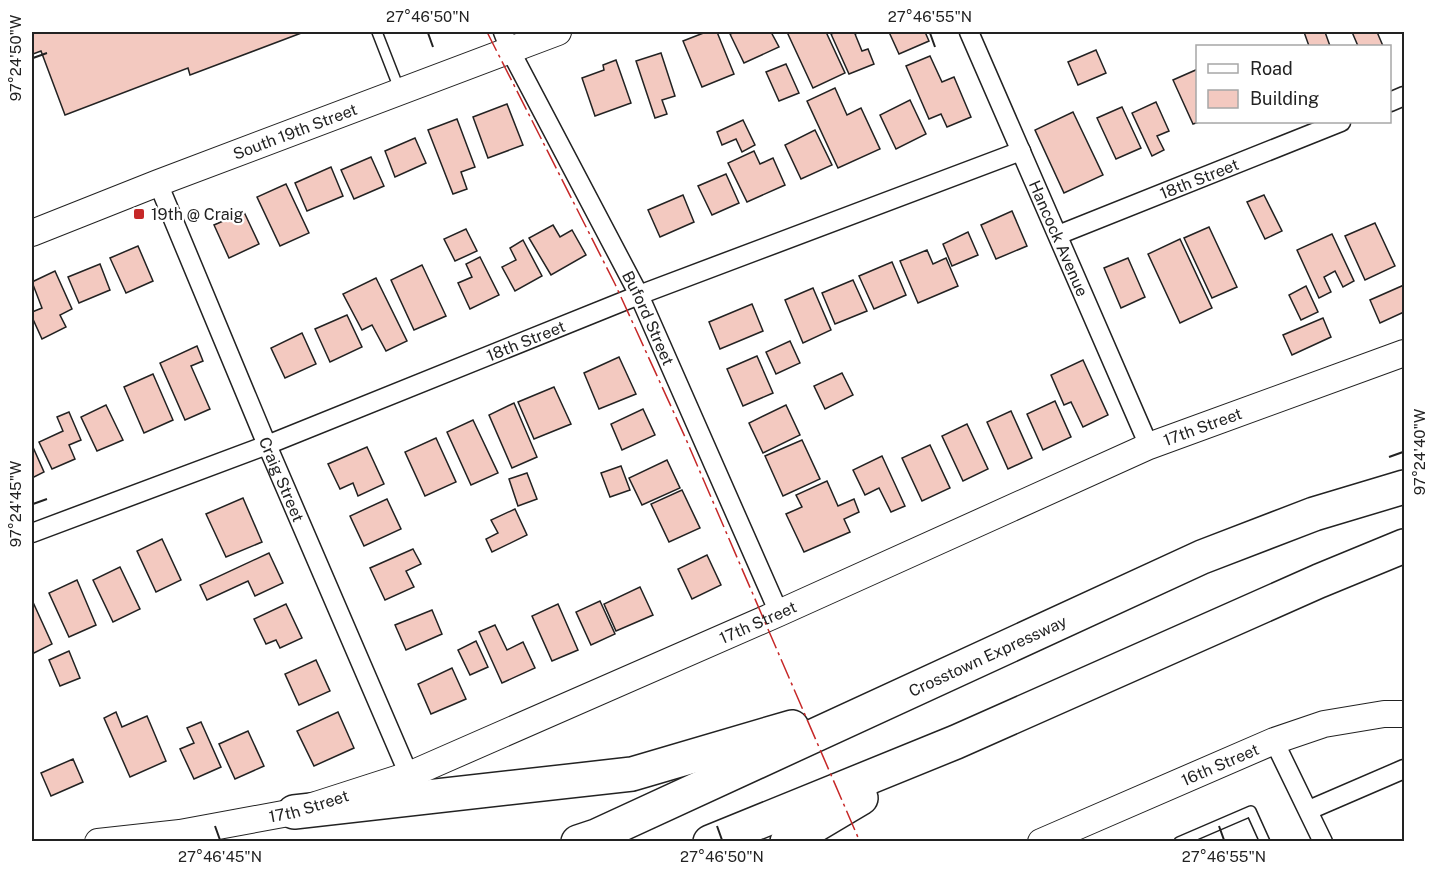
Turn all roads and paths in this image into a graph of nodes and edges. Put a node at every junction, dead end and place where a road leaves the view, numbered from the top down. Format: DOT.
graph roads {
  1 [pos="377,32"];
  2 [pos="558,32"];
  3 [pos="969,32"];
  4 [pos="506,41"];
  5 [pos="400,92"];
  6 [pos="1338,123"];
  7 [pos="1021,151"];
  8 [pos="158,183"];
  9 [pos="32,233"];
  10 [pos="1058,235"];
  11 [pos="639,295"];
  12 [pos="1404,352"];
  13 [pos="267,446"];
  14 [pos="1149,446"];
  15 [pos="1404,467"];
  16 [pos="1404,487"];
  17 [pos="1314,514"];
  18 [pos="32,533"];
  19 [pos="1404,546"];
  20 [pos="1404,566"];
  21 [pos="1319,581"];
  22 [pos="779,613"];
  23 [pos="903,694"];
  24 [pos="1404,714"];
  25 [pos="1274,741"];
  26 [pos="956,742"];
  27 [pos="1404,769"];
  28 [pos="408,775"];
  29 [pos="1309,810"];
  30 [pos="294,812"];
  31 [pos="1046,841"];
  32 [pos="98,842"];
  33 [pos="578,842"];
  34 [pos="710,842"];
  35 [pos="787,842"];
  36 [pos="1179,842"];
  37 [pos="1265,842"];
  38 [pos="1323,842"];
  1 -- 5 [label="lane"];
  2 -- 4 [label="main road, South 19th Street"];
  3 -- 7 [label="street, Hancock Avenue"];
  4 -- 5 [label="main road, South 19th Street"];
  4 -- 11 [label="street, Buford Street"];
  5 -- 8 [label="main road, South 19th Street"];
  6 -- 10 [label="street, 18th Street"];
  7 -- 10 [label="street, Hancock Avenue"];
  7 -- 11 [label="street, 18th Street"];
  8 -- 9 [label="main road, South 19th Street"];
  8 -- 13 [label="street, Craig Street"];
  10 -- 14 [label="street, Hancock Avenue"];
  11 -- 13 [label="street, 18th Street"];
  11 -- 22 [label="street, Buford Street"];
  12 -- 14 [label="main road, 17th Street"];
  13 -- 18 [label="street, 18th Street"];
  13 -- 28 [label="street, Craig Street"];
  14 -- 22 [label="main road, 17th Street"];
  15 -- 17 [label="highway"];
  16 -- 17 [label="highway, Crosstown Expressway"];
  17 -- 23 [label="highway, Crosstown Expressway"];
  19 -- 21 [label="highway"];
  20 -- 21 [label="highway"];
  21 -- 26 [label="highway"];
  22 -- 28 [label="main road, 17th Street"];
  23 -- 30 [label="highway"];
  23 -- 33 [label="highway, Crosstown Expressway"];
  24 -- 25 [label="main road, 16th Street"];
  25 -- 29 [label="street"];
  25 -- 31 [label="main road, 16th Street"];
  26 -- 34 [label="highway"];
  26 -- 35 [label="highway"];
  27 -- 29 [label="street"];
  28 -- 30 [label="main road, 17th Street"];
  29 -- 38 [label="street"];
  30 -- 32 [label="main road, 17th Street"];
  36 -- 37 [label="lane"];
}
